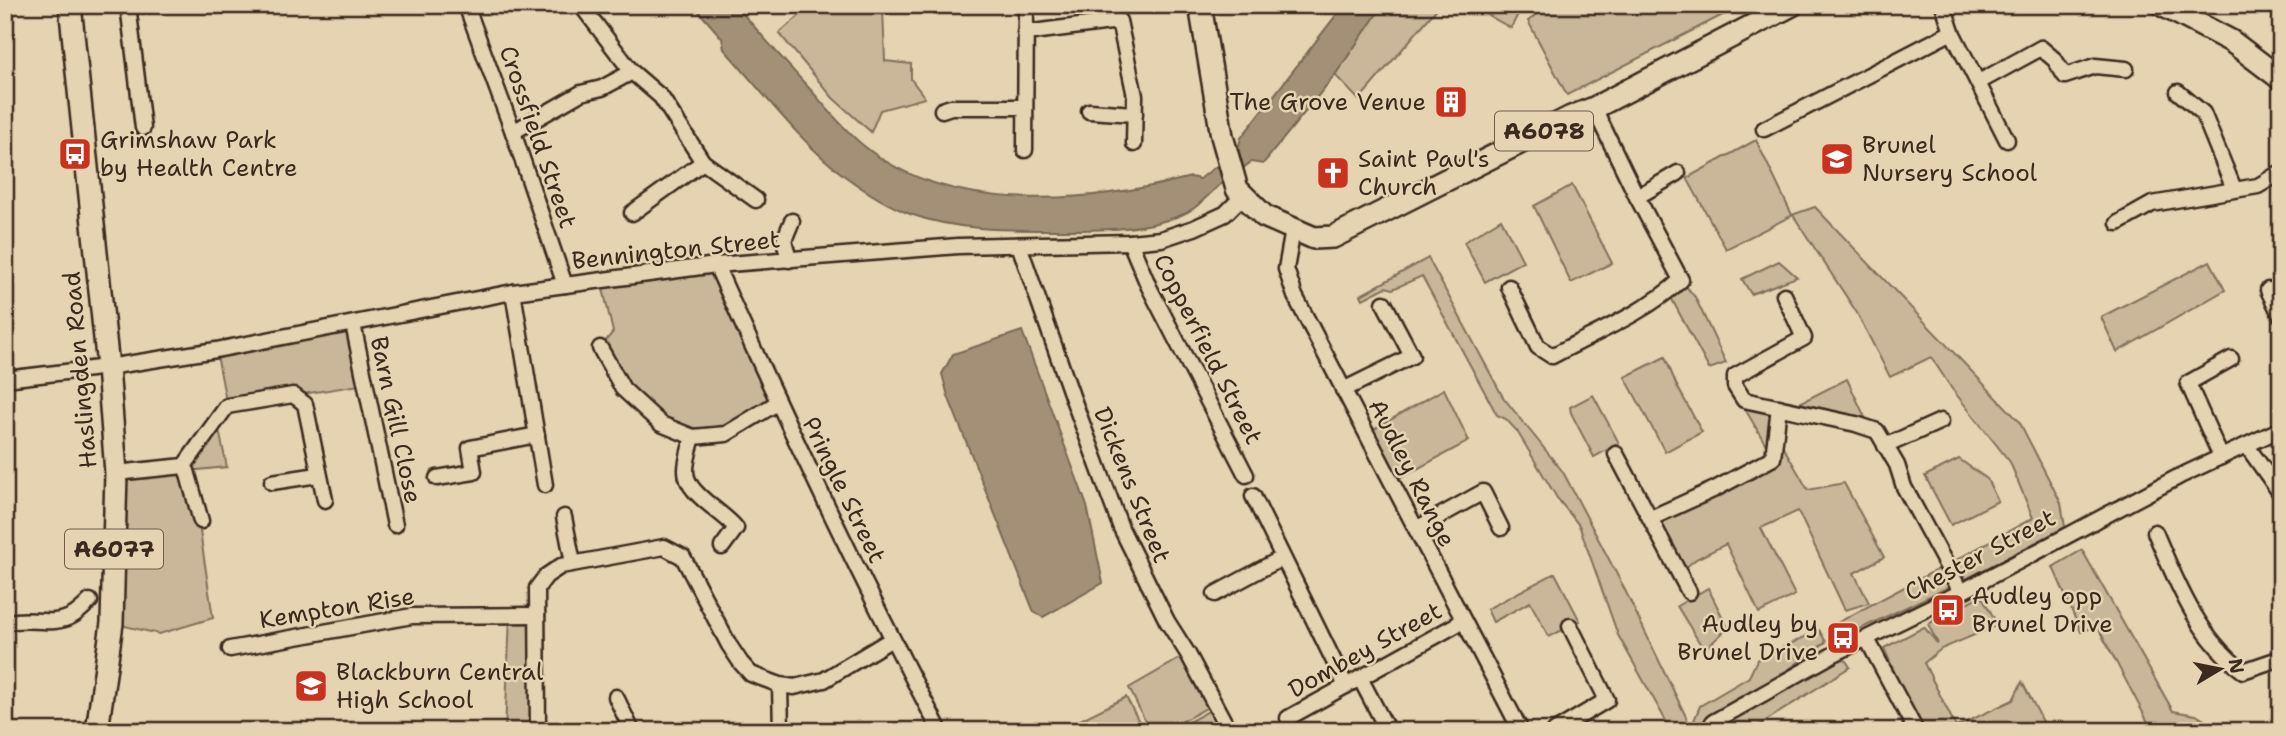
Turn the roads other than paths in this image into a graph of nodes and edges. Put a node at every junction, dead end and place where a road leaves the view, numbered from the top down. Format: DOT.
graph roads {
  1 [pos="70,5"];
  2 [pos="128,5"];
  3 [pos="466,5"];
  4 [pos="582,5"];
  5 [pos="1026,5"];
  6 [pos="1200,5"];
  7 [pos="1793,5"];
  8 [pos="1943,5"];
  9 [pos="2162,5"];
  10 [pos="1952,32"];
  11 [pos="1026,33"];
  12 [pos="2126,69"];
  13 [pos="632,72"];
  14 [pos="2281,79"];
  15 [pos="1979,82"];
  16 [pos="2178,92"];
  17 [pos="1024,107"];
  18 [pos="1594,108"];
  19 [pos="942,110"];
  20 [pos="1089,111"];
  21 [pos="1135,114"];
  22 [pos="143,128"];
  23 [pos="1763,129"];
  24 [pos="513,131"];
  25 [pos="2007,140"];
  26 [pos="1134,144"];
  27 [pos="1025,150"];
  28 [pos="704,162"];
  29 [pos="2281,172"];
  30 [pos="1678,173"];
  31 [pos="2234,189"];
  32 [pos="1240,193"];
  33 [pos="1637,197"];
  34 [pos="756,200"];
  35 [pos="632,212"];
  36 [pos="792,221"];
  37 [pos="2118,223"];
  38 [pos="1293,230"];
  39 [pos="1130,242"];
  40 [pos="1019,245"];
  41 [pos="789,260"];
  42 [pos="716,265"];
  43 [pos="565,285"];
  44 [pos="1509,287"];
  45 [pos="2268,290"];
  46 [pos="513,292"];
  47 [pos="1784,295"];
  48 [pos="1384,303"];
  49 [pos="2281,316"];
  50 [pos="353,324"];
  51 [pos="600,348"];
  52 [pos="2231,359"];
  53 [pos="108,368"];
  54 [pos="5,379"];
  55 [pos="1343,390"];
  56 [pos="777,403"];
  57 [pos="1779,407"];
  58 [pos="1941,421"];
  59 [pos="2281,429"];
  60 [pos="537,435"];
  61 [pos="692,437"];
  62 [pos="1885,446"];
  63 [pos="2247,446"];
  64 [pos="1616,454"];
  65 [pos="2221,457"];
  66 [pos="184,466"];
  67 [pos="116,472"];
  68 [pos="318,475"];
  69 [pos="1246,475"];
  70 [pos="437,478"];
  71 [pos="272,482"];
  72 [pos="545,485"];
  73 [pos="2281,494"];
  74 [pos="1253,496"];
  75 [pos="325,500"];
  76 [pos="564,517"];
  77 [pos="1651,518"];
  78 [pos="201,521"];
  79 [pos="395,525"];
  80 [pos="1501,528"];
  81 [pos="1416,529"];
  82 [pos="2155,532"];
  83 [pos="722,547"];
  84 [pos="1282,558"];
  85 [pos="573,563"];
  86 [pos="1689,592"];
  87 [pos="1961,592"];
  88 [pos="1216,594"];
  89 [pos="90,601"];
  90 [pos="537,615"];
  91 [pos="1463,621"];
  92 [pos="5,623"];
  93 [pos="1570,626"];
  94 [pos="892,639"];
  95 [pos="1867,639"];
  96 [pos="230,649"];
  97 [pos="2281,658"];
  98 [pos="1360,678"];
  99 [pos="780,685"];
  100 [pos="1346,686"];
  101 [pos="616,697"];
  102 [pos="1288,718"];
  103 [pos="97,731"];
  104 [pos="538,731"];
  105 [pos="632,731"];
  106 [pos="781,731"];
  107 [pos="940,731"];
  108 [pos="1229,731"];
  109 [pos="1388,731"];
  110 [pos="1521,731"];
  111 [pos="1555,731"];
  112 [pos="1708,731"];
  113 [pos="1916,731"];
  1 -- 53 [label="highway, Haslingden Road / A6077"];
  2 -- 22 [label="street"];
  3 -- 24 [label="street, Crossfield Street"];
  4 -- 13 [label="street"];
  5 -- 11 [label="street"];
  6 -- 32 [label="highway"];
  7 -- 18 [label="highway, A6078"];
  8 -- 10 [label="street"];
  9 -- 14 [label="highway"];
  10 -- 15 [label="street"];
  10 -- 23 [label="street"];
  11 -- 17 [label="street"];
  11 -- 21 [label="street"];
  12 -- 15 [label="street"];
  13 -- 24 [label="street"];
  13 -- 28 [label="street"];
  15 -- 25 [label="street"];
  16 -- 31 [label="street"];
  17 -- 19 [label="street"];
  17 -- 27 [label="street"];
  18 -- 33 [label="street"];
  18 -- 38 [label="highway, A6078"];
  20 -- 21 [label="street"];
  21 -- 26 [label="street"];
  24 -- 43 [label="street, Crossfield Street"];
  28 -- 34 [label="street"];
  28 -- 35 [label="street"];
  29 -- 31 [label="street"];
  30 -- 33 [label="street"];
  31 -- 37 [label="street"];
  32 -- 38 [label="highway, A6078"];
  32 -- 39 [label="street, Bennington Street"];
  33 -- 44 [label="street"];
  36 -- 41 [label="street"];
  38 -- 55 [label="street, Audley Range"];
  39 -- 40 [label="street, Bennington Street"];
  39 -- 69 [label="street, Copperfield Street"];
  40 -- 41 [label="street, Bennington Street"];
  40 -- 108 [label="street, Dickens Street"];
  41 -- 42 [label="street, Bennington Street"];
  42 -- 43 [label="street, Bennington Street"];
  42 -- 56 [label="street, Pringle Street"];
  43 -- 46 [label="street, Bennington Street"];
  45 -- 49 [label="street"];
  46 -- 50 [label="street, Bennington Street"];
  46 -- 60 [label="street"];
  47 -- 57 [label="street"];
  48 -- 55 [label="street"];
  50 -- 53 [label="street, Bennington Street"];
  50 -- 79 [label="street, Barn Gill Close"];
  51 -- 61 [label="street"];
  52 -- 65 [label="street"];
  53 -- 54 [label="street, Bennington Street"];
  53 -- 67 [label="highway, Haslingden Road / A6077"];
  55 -- 81 [label="street, Audley Range"];
  56 -- 61 [label="street"];
  56 -- 94 [label="street, Pringle Street"];
  57 -- 62 [label="street"];
  57 -- 77 [label="street"];
  58 -- 62 [label="street"];
  59 -- 63 [label="street, Chester Street"];
  60 -- 70 [label="street"];
  60 -- 72 [label="street"];
  61 -- 83 [label="street"];
  62 -- 87 [label="street"];
  63 -- 65 [label="street, Chester Street"];
  63 -- 73 [label="street"];
  64 -- 77 [label="street"];
  65 -- 87 [label="street, Chester Street"];
  66 -- 67 [label="street"];
  66 -- 68 [label="street"];
  66 -- 78 [label="street"];
  67 -- 103 [label="highway, Haslingden Road / A6077"];
  68 -- 71 [label="street"];
  68 -- 75 [label="street"];
  74 -- 84 [label="street"];
  76 -- 85 [label="street"];
  77 -- 86 [label="street"];
  80 -- 81 [label="street"];
  81 -- 91 [label="street, Audley Range"];
  82 -- 97 [label="street"];
  84 -- 88 [label="street"];
  84 -- 100 [label="street"];
  85 -- 90 [label="street"];
  85 -- 99 [label="street"];
  87 -- 95 [label="street, Chester Street"];
  89 -- 92 [label="street"];
  90 -- 96 [label="street, Kempton Rise"];
  90 -- 104 [label="street"];
  91 -- 98 [label="street, Dombey Street"];
  91 -- 110 [label="street, Audley Range"];
  93 -- 111 [label="street"];
  94 -- 99 [label="street"];
  94 -- 107 [label="street, Pringle Street"];
  95 -- 112 [label="street, Chester Street"];
  95 -- 113 [label="street"];
  98 -- 100 [label="street, Dombey Street"];
  98 -- 109 [label="street"];
  99 -- 106 [label="street"];
  100 -- 102 [label="street, Dombey Street"];
  101 -- 105 [label="street"];
}
